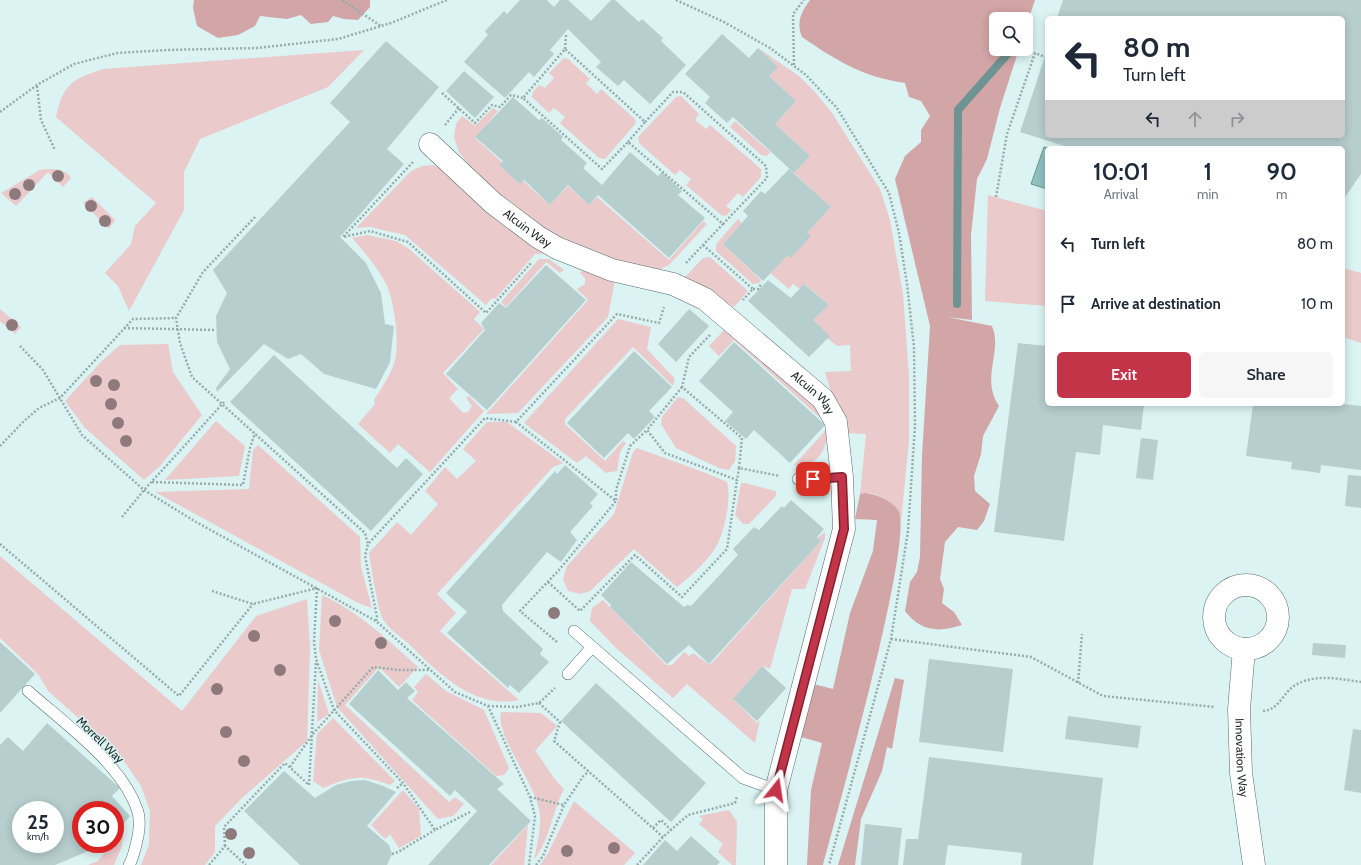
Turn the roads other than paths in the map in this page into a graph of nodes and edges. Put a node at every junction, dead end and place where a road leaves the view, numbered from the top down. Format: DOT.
graph roads {
  1 [pos="430,144"];
  2 [pos="842,477"];
  3 [pos="798,479"];
  4 [pos="574,631"];
  5 [pos="592,647"];
  6 [pos="1244,650"];
  7 [pos="568,674"];
  8 [pos="28,691"];
  9 [pos="776,790"];
  10 [pos="129,865"];
  11 [pos="776,865"];
  12 [pos="1254,865"];
  1 -- 2 [label="street, Alcuin Way"];
  2 -- 3 [label="lane"];
  2 -- 9 [label="street, Alcuin Way"];
  4 -- 5 [label="lane"];
  5 -- 7 [label="lane"];
  5 -- 9 [label="lane"];
  6 -- 12 [label="street, Innovation Way"];
  8 -- 10 [label="lane, Morrell Way"];
  9 -- 11 [label="street, Alcuin Way"];
}
